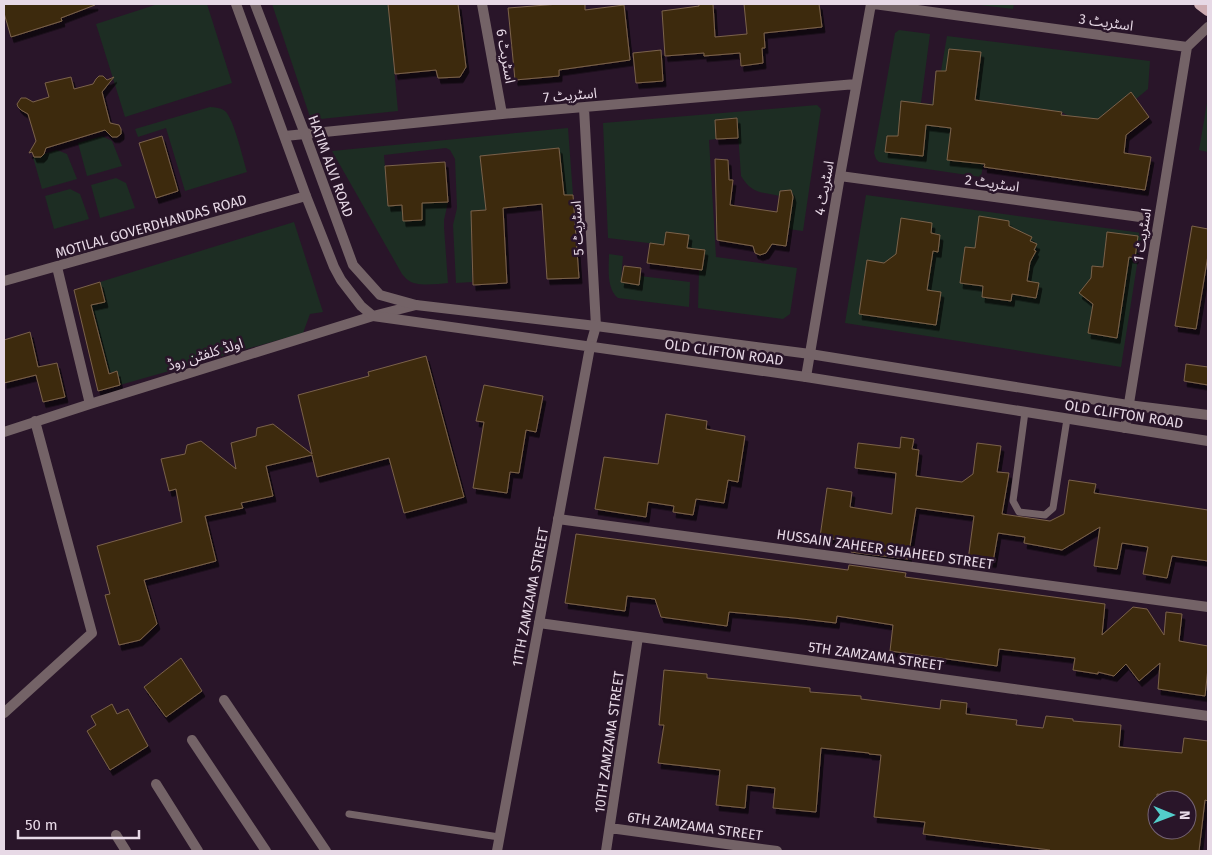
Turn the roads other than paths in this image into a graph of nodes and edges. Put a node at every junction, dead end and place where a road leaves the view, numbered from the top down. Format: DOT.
graph roads {
  1 [pos="236,4"];
  2 [pos="255,4"];
  3 [pos="482,4"];
  4 [pos="873,4"];
  5 [pos="1200,4"];
  6 [pos="1208,10"];
  7 [pos="1208,27"];
  8 [pos="1187,47"];
  9 [pos="856,84"];
  10 [pos="584,108"];
  11 [pos="502,114"];
  12 [pos="305,134"];
  13 [pos="285,136"];
  14 [pos="840,176"];
  15 [pos="306,196"];
  16 [pos="1140,217"];
  17 [pos="57,267"];
  18 [pos="4,281"];
  19 [pos="416,305"];
  20 [pos="373,316"];
  21 [pos="596,326"];
  22 [pos="590,347"];
  23 [pos="810,354"];
  24 [pos="806,377"];
  25 [pos="90,404"];
  26 [pos="1128,405"];
  27 [pos="1025,412"];
  28 [pos="1208,415"];
  29 [pos="1067,419"];
  30 [pos="35,421"];
  31 [pos="1125,428"];
  32 [pos="4,432"];
  33 [pos="1208,441"];
  34 [pos="558,519"];
  35 [pos="1208,607"];
  36 [pos="539,623"];
  37 [pos="638,637"];
  38 [pos="224,700"];
  39 [pos="4,713"];
  40 [pos="1208,716"];
  41 [pos="192,740"];
  42 [pos="156,784"];
  43 [pos="349,814"];
  44 [pos="610,828"];
  45 [pos="116,835"];
  46 [pos="500,837"];
  47 [pos="126,851"];
  48 [pos="198,851"];
  49 [pos="266,851"];
  50 [pos="326,851"];
  51 [pos="497,851"];
  52 [pos="606,851"];
  53 [pos="778,851"];
  1 -- 13 [label="street"];
  2 -- 12 [label="street, HATIM ALVI ROAD"];
  3 -- 11 [label="street, اسٹریٹ 6"];
  4 -- 8 [label="street, اسٹریٹ 3"];
  4 -- 9 [label="street, اسٹریٹ 4"];
  5 -- 6 [label="main road"];
  7 -- 8 [label="street"];
  8 -- 26 [label="street, اسٹریٹ 1"];
  9 -- 10 [label="street, اسٹریٹ 7"];
  9 -- 14 [label="street, اسٹریٹ 4"];
  10 -- 11 [label="street, اسٹریٹ 7"];
  10 -- 21 [label="street, اسٹریٹ 5"];
  11 -- 12 [label="street, اسٹریٹ 7"];
  12 -- 13 [label="street, اسٹریٹ 7"];
  12 -- 19 [label="street, HATIM ALVI ROAD"];
  13 -- 15 [label="street"];
  14 -- 16 [label="street, اسٹریٹ 2"];
  14 -- 23 [label="street, اسٹریٹ 4"];
  15 -- 17 [label="street, MOTILAL GOVERDHANDAS ROAD"];
  15 -- 20 [label="street"];
  17 -- 18 [label="street, MOTILAL GOVERDHANDAS ROAD"];
  17 -- 25 [label="street"];
  19 -- 20 [label="street, اولڈ کلفٹن روڈ"];
  19 -- 21 [label="street, OLD CLIFTON ROAD"];
  20 -- 22 [label="street, OLD CLIFTON ROAD"];
  20 -- 25 [label="street, اولڈ کلفٹن روڈ"];
  21 -- 22 [label="street, اسٹریٹ 5"];
  21 -- 23 [label="street, OLD CLIFTON ROAD"];
  22 -- 24 [label="street, OLD CLIFTON ROAD"];
  22 -- 34 [label="street, 11TH ZAMZAMA STREET"];
  23 -- 24 [label="street, اسٹریٹ 4"];
  23 -- 26 [label="street, OLD CLIFTON ROAD"];
  24 -- 27 [label="street, OLD CLIFTON ROAD"];
  25 -- 30 [label="street, اولڈ کلفٹن روڈ"];
  26 -- 28 [label="street, OLD CLIFTON ROAD"];
  26 -- 31 [label="street, اسٹریٹ 1"];
  27 -- 29 [label="street, OLD CLIFTON ROAD"];
  27 -- 29 [label="lane"];
  29 -- 31 [label="street, OLD CLIFTON ROAD"];
  30 -- 32 [label="street, اولڈ کلفٹن روڈ"];
  30 -- 39 [label="street"];
  31 -- 33 [label="street, OLD CLIFTON ROAD"];
  34 -- 35 [label="street, HUSSAIN ZAHEER SHAHEED STREET"];
  34 -- 36 [label="street, 11TH ZAMZAMA STREET"];
  36 -- 37 [label="street, 5TH ZAMZAMA STREET"];
  36 -- 46 [label="street, 11TH ZAMZAMA STREET"];
  37 -- 40 [label="street, 5TH ZAMZAMA STREET"];
  37 -- 44 [label="street, 10TH ZAMZAMA STREET"];
  38 -- 50 [label="street"];
  41 -- 49 [label="street"];
  42 -- 48 [label="street"];
  43 -- 46 [label="lane"];
  44 -- 52 [label="street, 10TH ZAMZAMA STREET"];
  44 -- 53 [label="street, 6TH ZAMZAMA STREET"];
  45 -- 47 [label="street"];
  46 -- 51 [label="street, 11TH ZAMZAMA STREET"];
}
